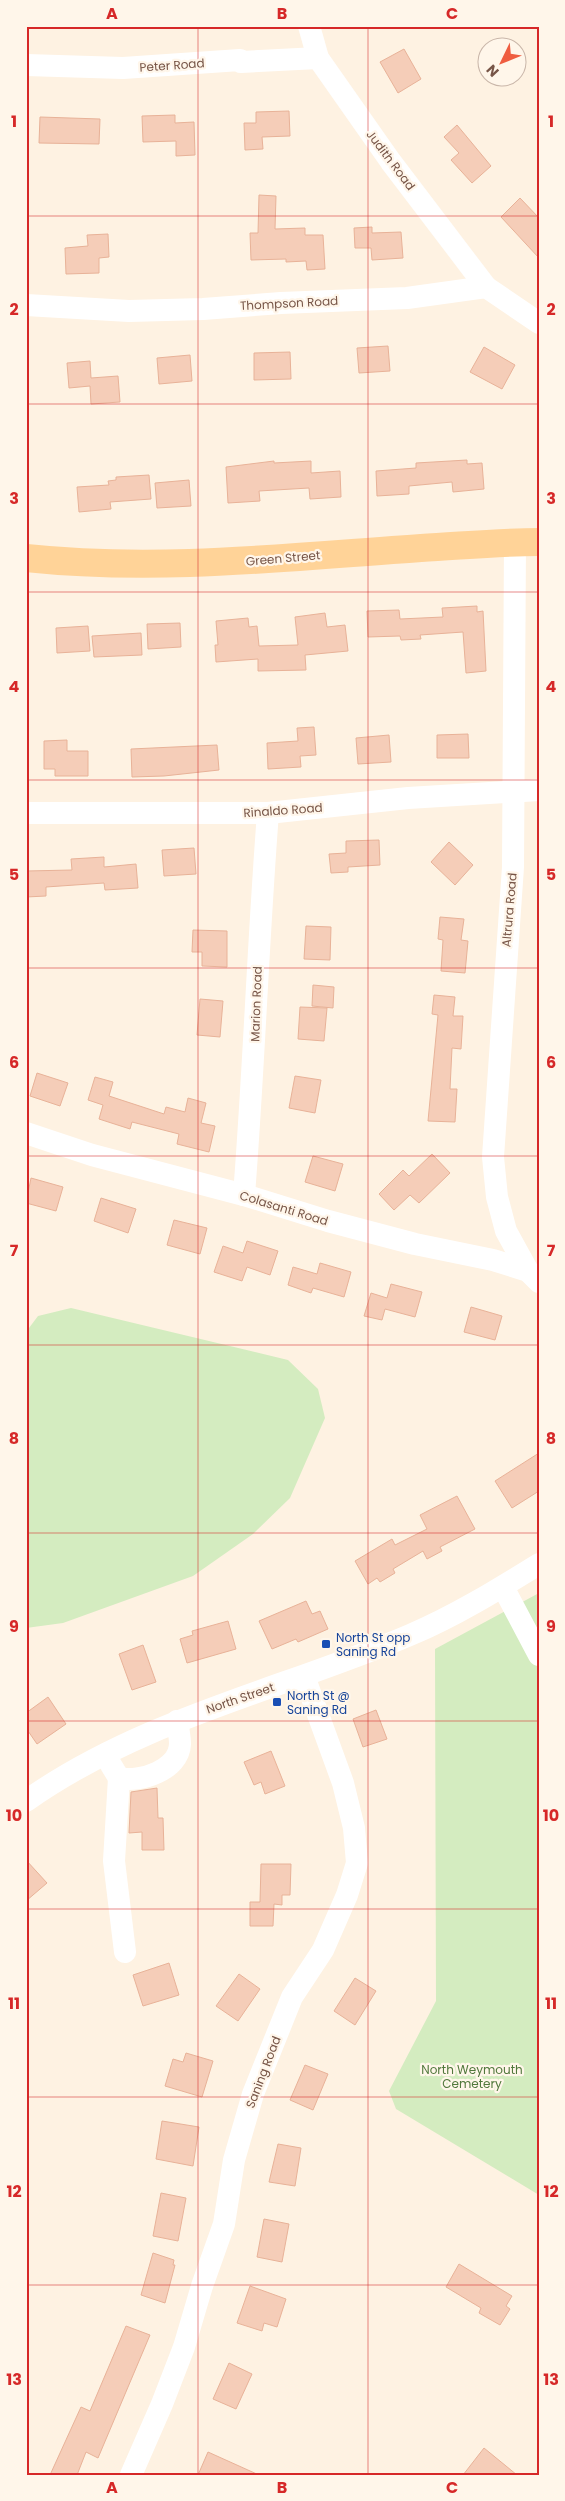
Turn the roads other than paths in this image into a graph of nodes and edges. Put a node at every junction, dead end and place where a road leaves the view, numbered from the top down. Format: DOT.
graph roads {
  1 [pos="309,26"];
  2 [pos="318,58"];
  3 [pos="26,65"];
  4 [pos="486,286"];
  5 [pos="26,305"];
  6 [pos="539,323"];
  7 [pos="527,542"];
  8 [pos="26,558"];
  9 [pos="539,790"];
  10 [pos="513,792"];
  11 [pos="26,813"];
  12 [pos="268,813"];
  13 [pos="26,1133"];
  14 [pos="244,1195"];
  15 [pos="533,1277"];
  16 [pos="539,1564"];
  17 [pos="502,1587"];
  18 [pos="539,1655"];
  19 [pos="304,1676"];
  20 [pos="177,1721"];
  21 [pos="104,1754"];
  22 [pos="119,1778"];
  23 [pos="26,1801"];
  24 [pos="125,1952"];
  25 [pos="131,2475"];
  1 -- 2 [label="street, Judith Road"];
  2 -- 3 [label="street, Peter Road"];
  2 -- 4 [label="street, Judith Road"];
  4 -- 5 [label="street, Thompson Road"];
  4 -- 6 [label="street"];
  7 -- 8 [label="main road, Green Street"];
  7 -- 10 [label="street, Altrura Road"];
  9 -- 10 [label="street, Rinaldo Road"];
  10 -- 12 [label="street, Rinaldo Road"];
  10 -- 15 [label="street, Altrura Road"];
  11 -- 12 [label="street, Rinaldo Road"];
  12 -- 14 [label="street, Marion Road"];
  13 -- 14 [label="street, Colasanti Road"];
  14 -- 15 [label="street, Colasanti Road"];
  16 -- 17 [label="street, North Street"];
  17 -- 18 [label="street"];
  17 -- 19 [label="street, North Street"];
  19 -- 20 [label="street, North Street"];
  19 -- 25 [label="street, Saning Road"];
  20 -- 21 [label="street, North Street"];
  20 -- 22 [label="street"];
  21 -- 22 [label="street"];
  21 -- 23 [label="street, North Street"];
  22 -- 24 [label="street"];
}
